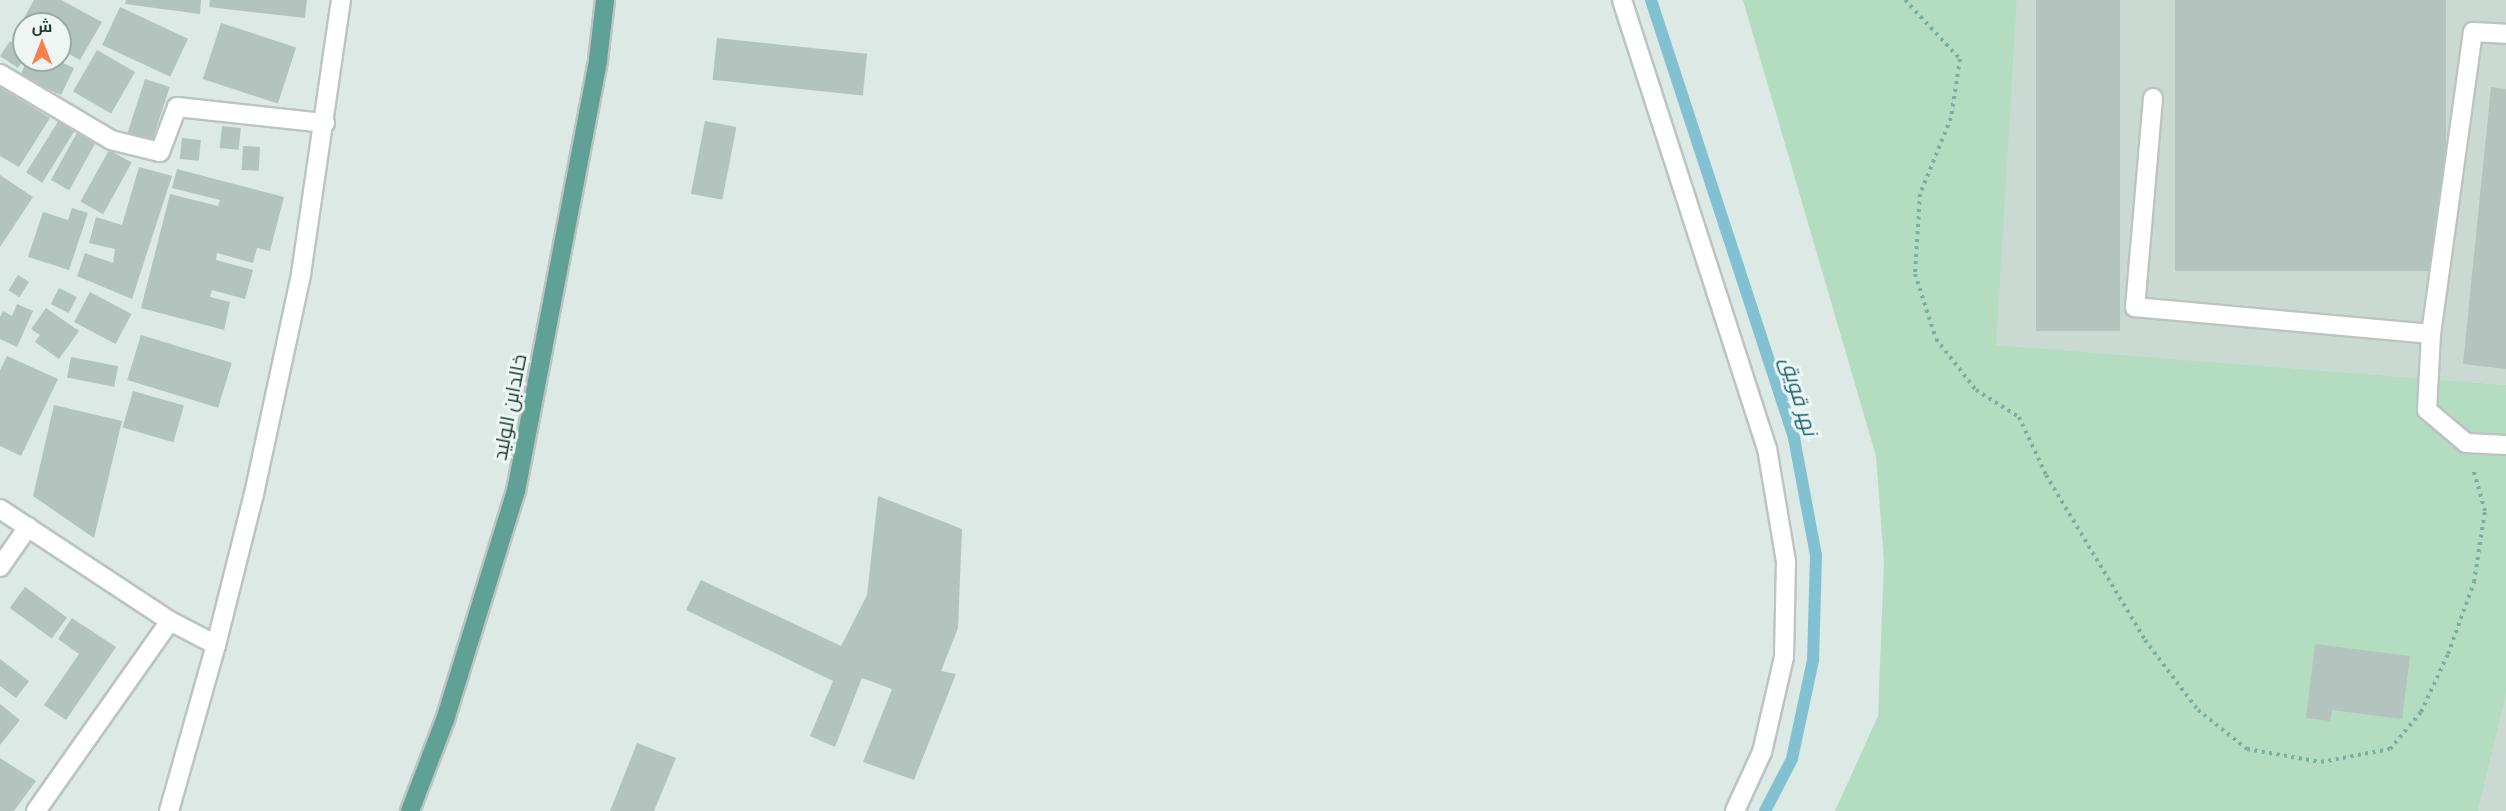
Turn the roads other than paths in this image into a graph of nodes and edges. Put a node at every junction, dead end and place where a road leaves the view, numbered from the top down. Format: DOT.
graph roads {
  1 [pos="341,0"];
  2 [pos="605,0"];
  3 [pos="1622,0"];
  4 [pos="2506,34"];
  5 [pos="0,74"];
  6 [pos="2153,99"];
  7 [pos="325,123"];
  8 [pos="2430,334"];
  9 [pos="2506,445"];
  10 [pos="0,509"];
  11 [pos="28,527"];
  12 [pos="0,567"];
  13 [pos="170,621"];
  14 [pos="216,645"];
  15 [pos="36,811"];
  16 [pos="169,811"];
  17 [pos="410,811"];
  18 [pos="1735,811"];
  1 -- 7 [label="street"];
  2 -- 17 [label="main road, خالدابن الوليد"];
  3 -- 18 [label="street"];
  4 -- 8 [label="street"];
  5 -- 7 [label="street"];
  6 -- 8 [label="street"];
  7 -- 14 [label="street"];
  8 -- 9 [label="street"];
  10 -- 11 [label="street"];
  11 -- 12 [label="street"];
  11 -- 13 [label="street"];
  13 -- 14 [label="street"];
  13 -- 15 [label="street"];
  14 -- 16 [label="street"];
}
